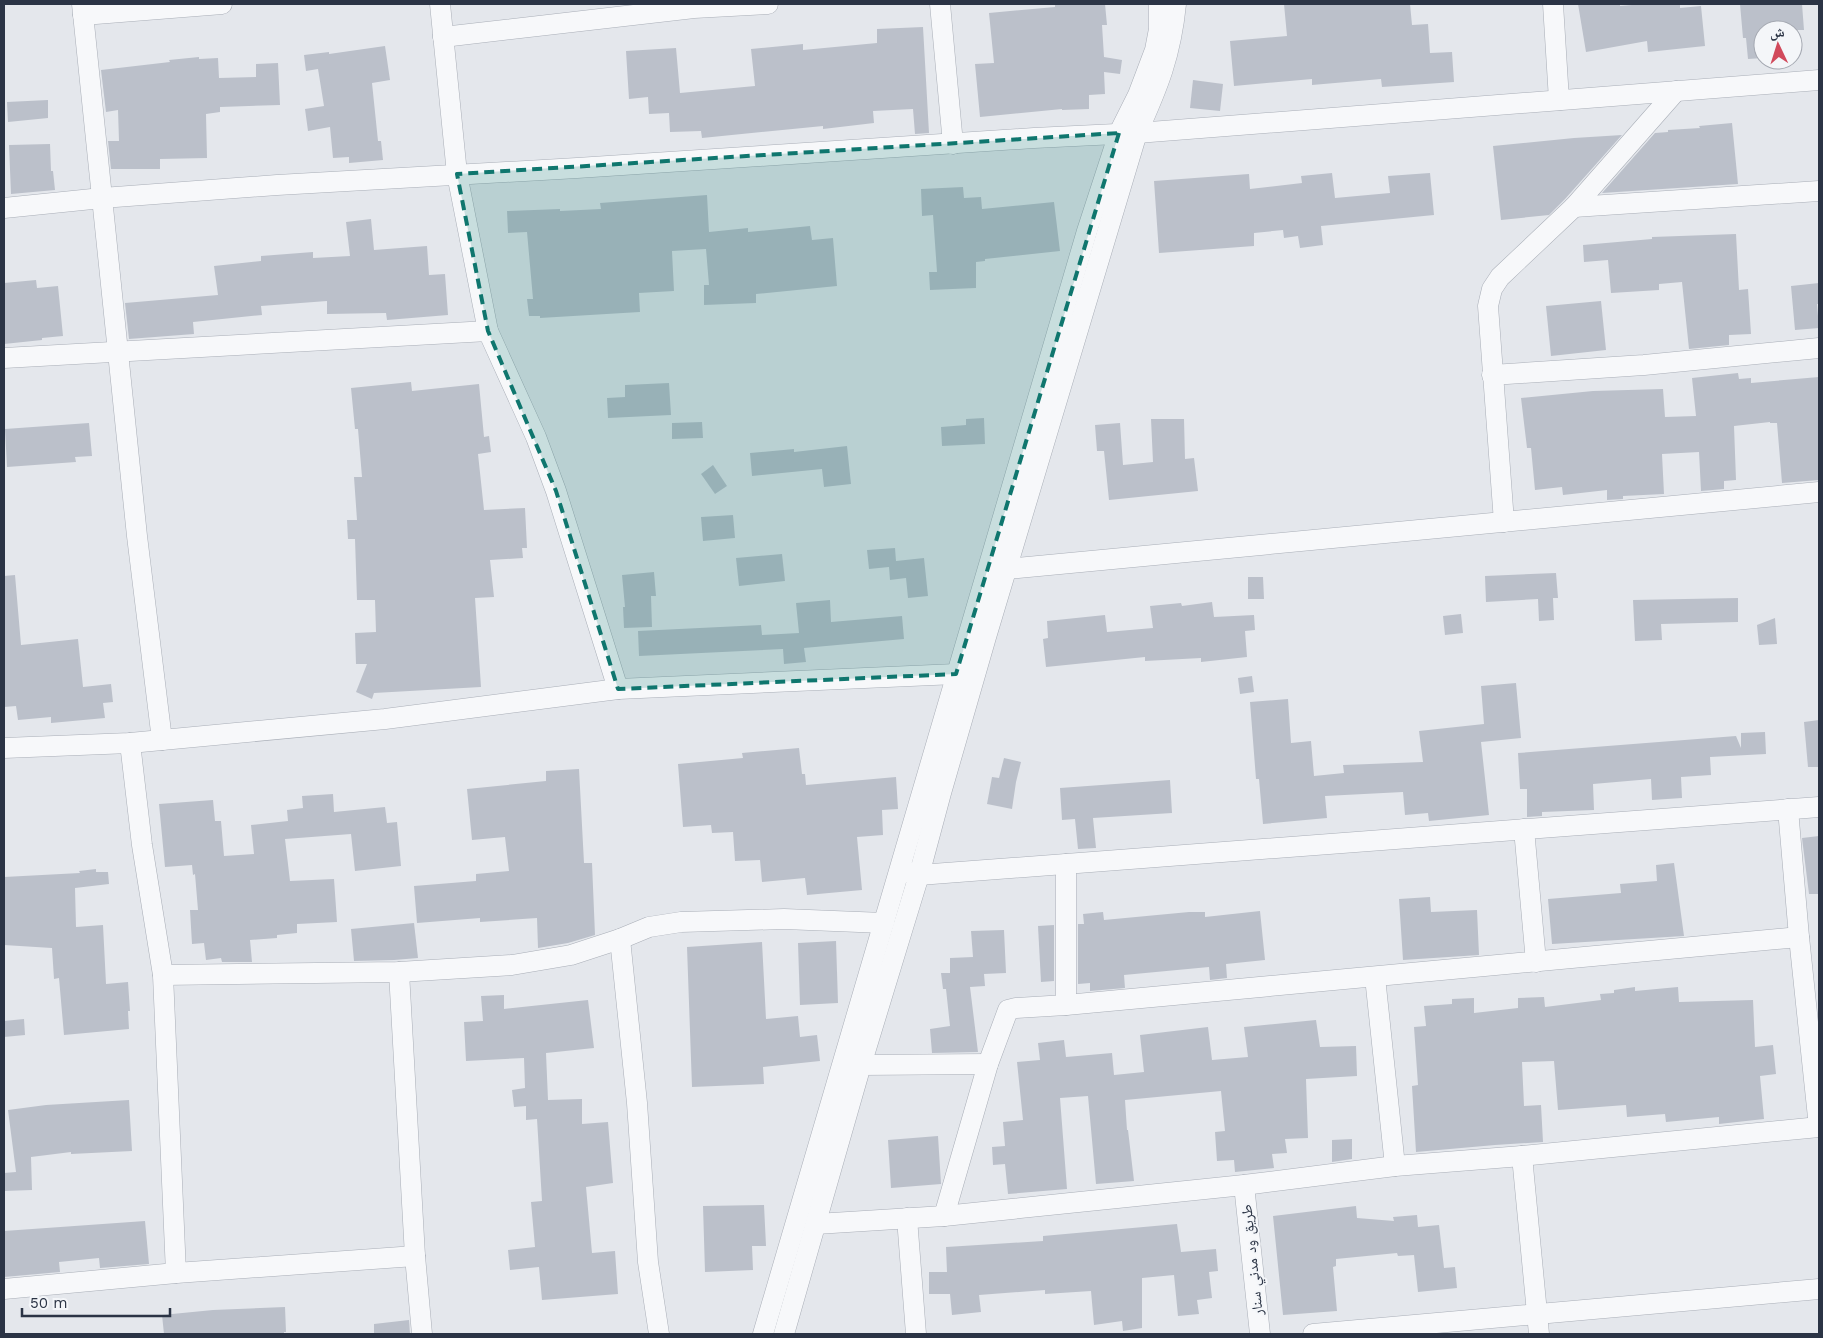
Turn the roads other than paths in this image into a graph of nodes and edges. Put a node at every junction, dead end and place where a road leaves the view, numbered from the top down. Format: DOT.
graph roads {
  1 [pos="222,4"];
  2 [pos="440,4"];
  3 [pos="768,4"];
  4 [pos="940,4"];
  5 [pos="1159,4"];
  6 [pos="1176,4"];
  7 [pos="1553,4"];
  8 [pos="693,6"];
  9 [pos="83,9"];
  10 [pos="443,37"];
  11 [pos="1819,80"];
  12 [pos="1676,91"];
  13 [pos="1559,100"];
  14 [pos="1128,133"];
  15 [pos="953,144"];
  16 [pos="457,174"];
  17 [pos="1819,191"];
  18 [pos="102,198"];
  19 [pos="1574,207"];
  20 [pos="4,208"];
  21 [pos="488,331"];
  22 [pos="1819,348"];
  23 [pos="118,352"];
  24 [pos="4,358"];
  25 [pos="1492,374"];
  26 [pos="1819,492"];
  27 [pos="1504,522"];
  28 [pos="997,568"];
  29 [pos="956,674"];
  30 [pos="618,689"];
  31 [pos="162,740"];
  32 [pos="130,743"];
  33 [pos="4,748"];
  34 [pos="1819,807"];
  35 [pos="1788,809"];
  36 [pos="1524,829"];
  37 [pos="1066,864"];
  38 [pos="910,872"];
  39 [pos="884,922"];
  40 [pos="1799,937"];
  41 [pos="620,939"];
  42 [pos="1536,962"];
  43 [pos="399,972"];
  44 [pos="163,975"];
  45 [pos="1375,978"];
  46 [pos="1066,1005"];
  47 [pos="988,1064"];
  48 [pos="861,1065"];
  49 [pos="1819,1127"];
  50 [pos="1522,1156"];
  51 [pos="1395,1166"];
  52 [pos="1244,1185"];
  53 [pos="944,1216"];
  54 [pos="907,1218"];
  55 [pos="816,1224"];
  56 [pos="415,1256"];
  57 [pos="176,1273"];
  58 [pos="4,1288"];
  59 [pos="1819,1289"];
  60 [pos="1538,1325"];
  61 [pos="422,1334"];
  62 [pos="660,1334"];
  63 [pos="763,1334"];
  64 [pos="784,1334"];
  65 [pos="916,1334"];
  66 [pos="1260,1334"];
  67 [pos="1313,1334"];
  1 -- 9 [label="street"];
  2 -- 10 [label="street"];
  3 -- 8 [label="street"];
  4 -- 15 [label="street"];
  5 -- 14 [label="street"];
  6 -- 14 [label="street"];
  7 -- 13 [label="street"];
  8 -- 10 [label="street"];
  9 -- 18 [label="street"];
  10 -- 16 [label="street"];
  11 -- 12 [label="street"];
  12 -- 13 [label="street"];
  12 -- 19 [label="street"];
  13 -- 14 [label="street"];
  14 -- 15 [label="street"];
  14 -- 28 [label="street"];
  15 -- 16 [label="street"];
  16 -- 18 [label="street"];
  16 -- 21 [label="street"];
  17 -- 19 [label="street"];
  18 -- 20 [label="street"];
  18 -- 23 [label="street"];
  19 -- 25 [label="street"];
  21 -- 23 [label="street"];
  21 -- 30 [label="street"];
  22 -- 25 [label="street"];
  23 -- 24 [label="street"];
  23 -- 31 [label="street"];
  25 -- 27 [label="street"];
  26 -- 27 [label="street"];
  27 -- 28 [label="street"];
  28 -- 29 [label="street"];
  28 -- 38 [label="street"];
  29 -- 30 [label="street"];
  29 -- 38 [label="street"];
  30 -- 31 [label="street"];
  31 -- 32 [label="street"];
  32 -- 33 [label="street"];
  32 -- 44 [label="street"];
  34 -- 35 [label="street"];
  35 -- 36 [label="street"];
  35 -- 40 [label="street"];
  36 -- 37 [label="street"];
  36 -- 42 [label="street"];
  37 -- 38 [label="street"];
  37 -- 46 [label="street"];
  38 -- 39 [label="street"];
  38 -- 48 [label="street"];
  39 -- 41 [label="street"];
  39 -- 63 [label="street"];
  40 -- 42 [label="street"];
  40 -- 49 [label="street"];
  41 -- 43 [label="street"];
  41 -- 62 [label="street"];
  42 -- 45 [label="street"];
  43 -- 44 [label="street"];
  43 -- 56 [label="street"];
  44 -- 57 [label="street"];
  45 -- 46 [label="street"];
  45 -- 51 [label="street"];
  46 -- 47 [label="street"];
  47 -- 48 [label="street"];
  47 -- 53 [label="street"];
  48 -- 55 [label="street"];
  49 -- 50 [label="street"];
  50 -- 51 [label="street"];
  50 -- 60 [label="street"];
  51 -- 52 [label="street"];
  52 -- 53 [label="street"];
  52 -- 66 [label="street, طريق ود مدني سنار"];
  53 -- 54 [label="street"];
  54 -- 55 [label="street"];
  54 -- 65 [label="street"];
  55 -- 64 [label="street"];
  56 -- 57 [label="street"];
  56 -- 61 [label="street"];
  57 -- 58 [label="street"];
  59 -- 60 [label="street"];
  60 -- 67 [label="street"];
}
